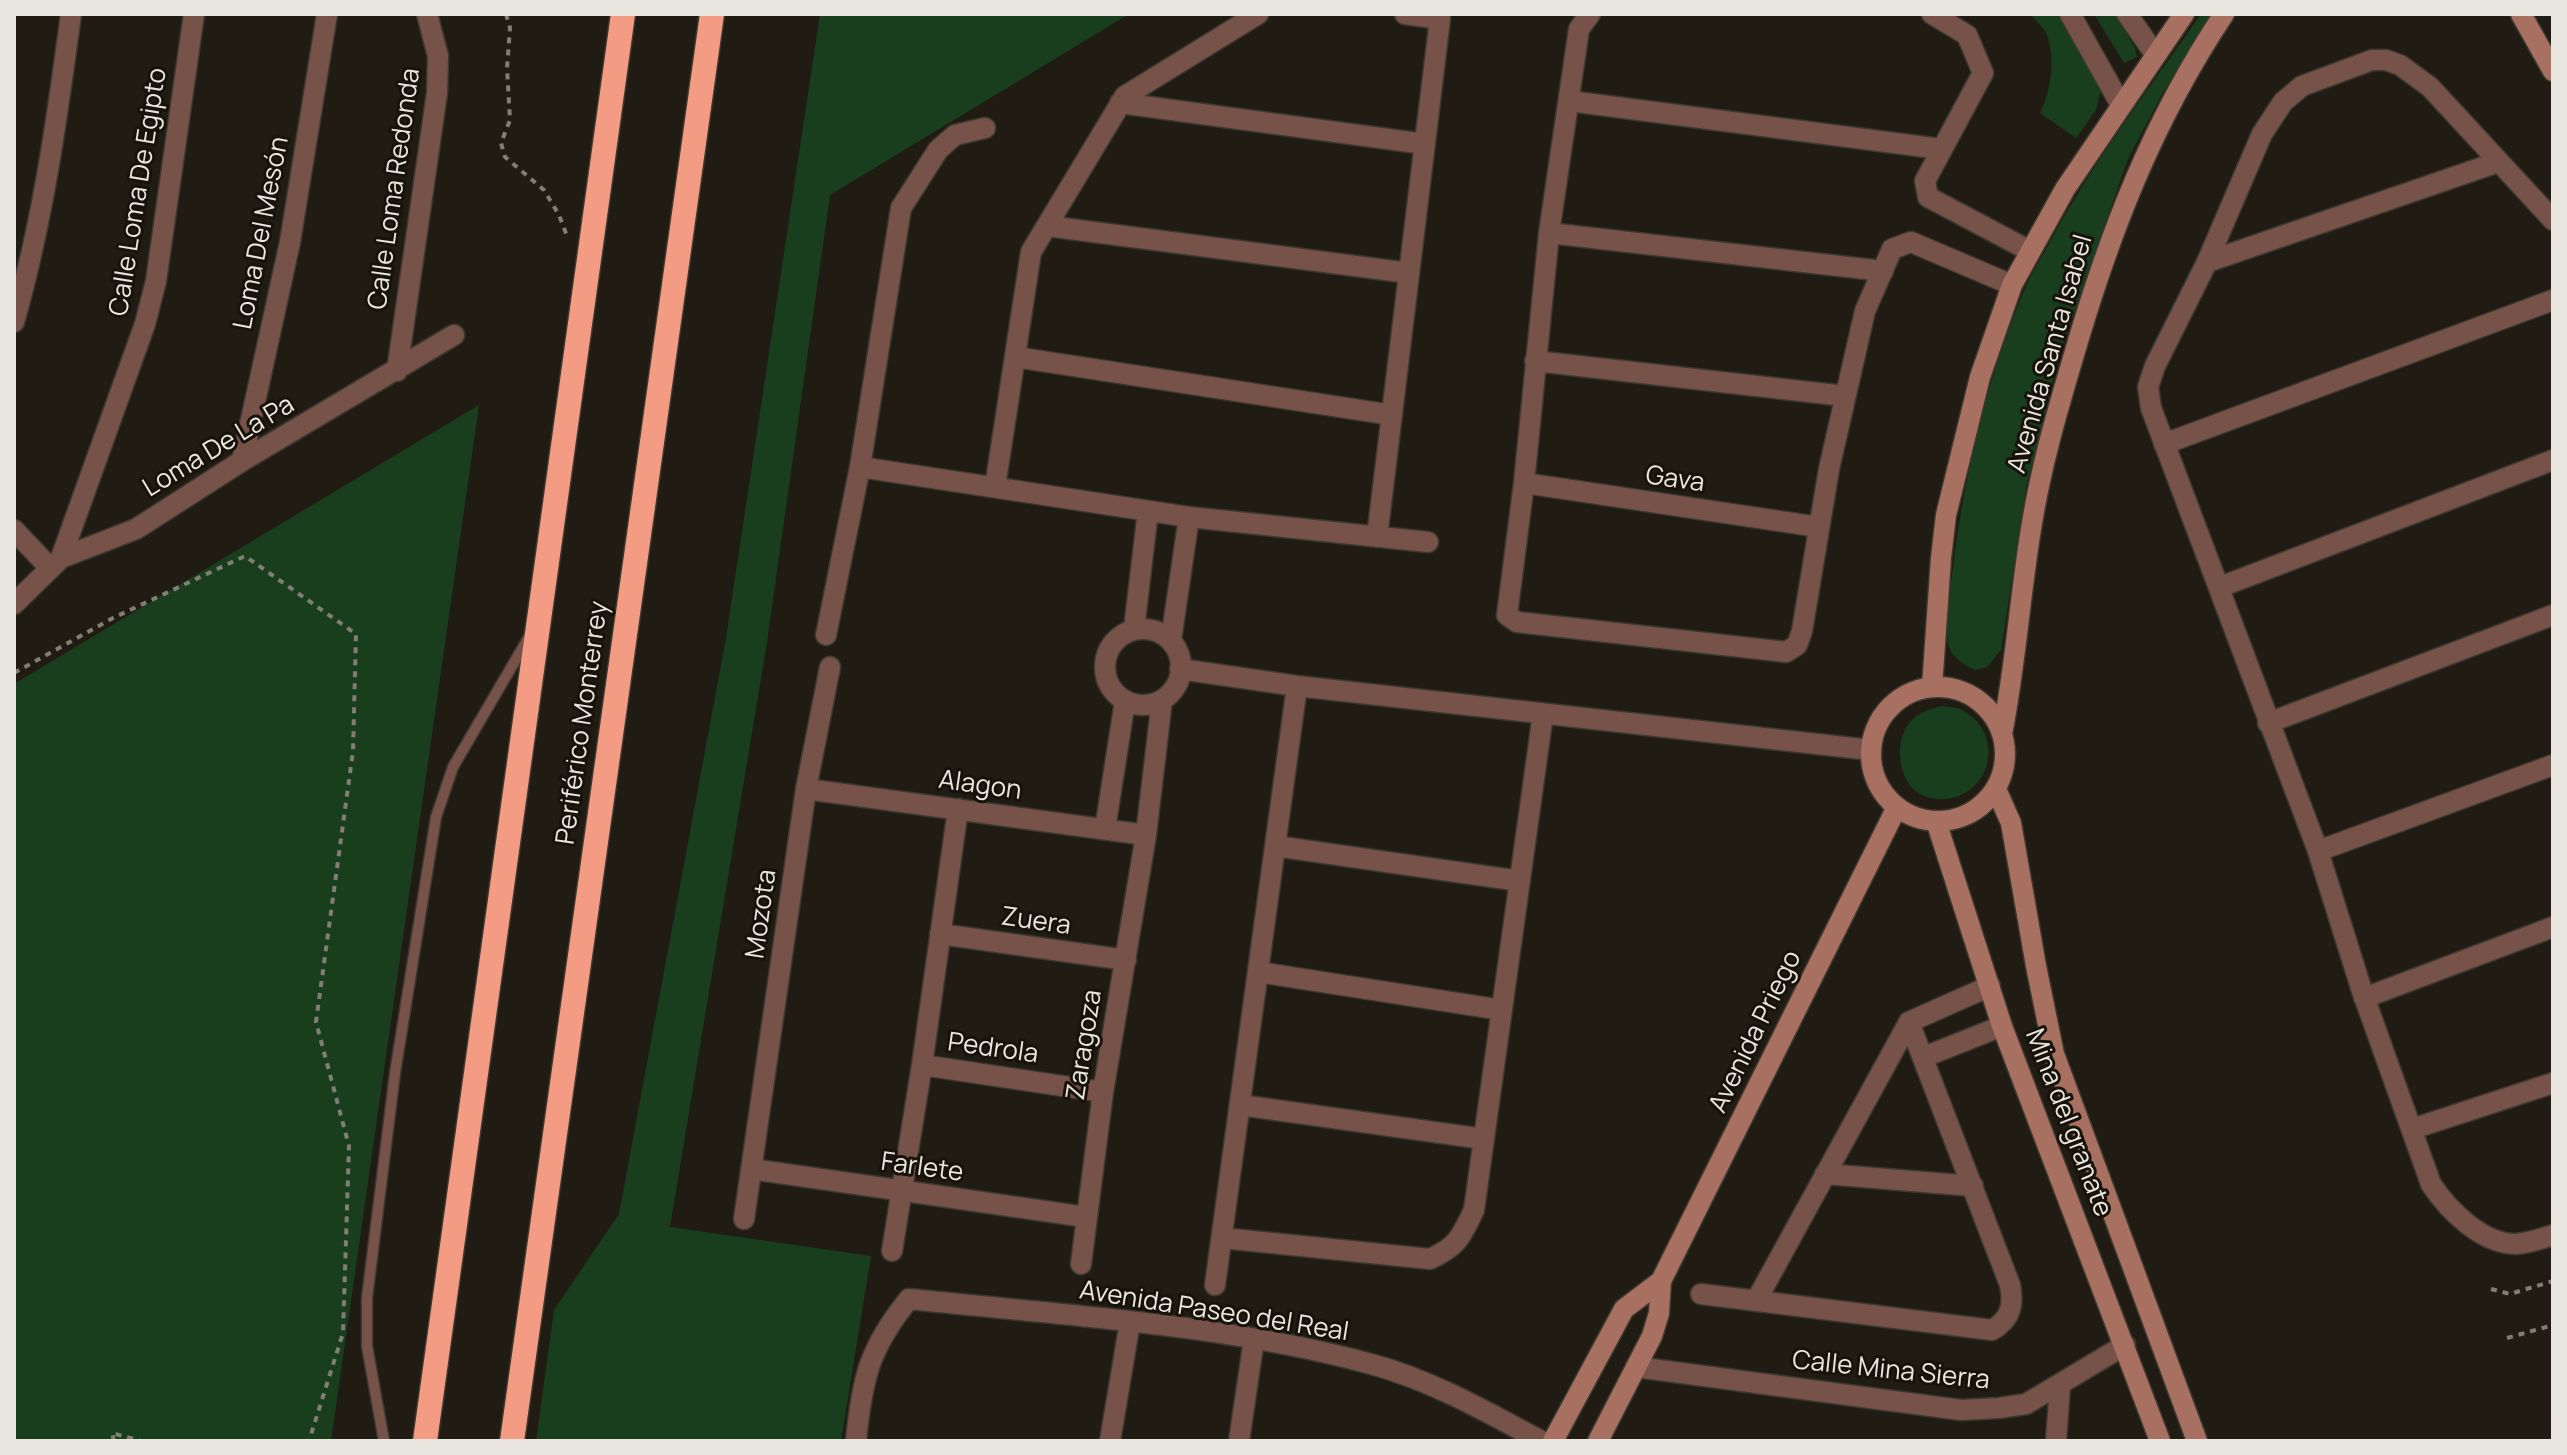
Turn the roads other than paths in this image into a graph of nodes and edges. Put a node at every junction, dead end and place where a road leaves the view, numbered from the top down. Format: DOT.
graph roads {
  1 [pos="71,14"];
  2 [pos="194,14"];
  3 [pos="327,14"];
  4 [pos="427,14"];
  5 [pos="623,14"];
  6 [pos="712,14"];
  7 [pos="1258,14"];
  8 [pos="1405,14"];
  9 [pos="1590,14"];
  10 [pos="1932,14"];
  11 [pos="2070,14"];
  12 [pos="2127,14"];
  13 [pos="2184,14"];
  14 [pos="2224,14"];
  15 [pos="2521,14"];
  16 [pos="2155,54"];
  17 [pos="2553,71"];
  18 [pos="1569,101"];
  19 [pos="1120,103"];
  20 [pos="2121,105"];
  21 [pos="985,128"];
  22 [pos="1425,144"];
  23 [pos="1941,149"];
  24 [pos="2498,162"];
  25 [pos="2553,220"];
  26 [pos="1047,226"];
  27 [pos="1549,233"];
  28 [pos="2030,251"];
  29 [pos="2207,262"];
  30 [pos="1883,271"];
  31 [pos="1409,273"];
  32 [pos="2012,285"];
  33 [pos="2553,300"];
  34 [pos="14,322"];
  35 [pos="454,335"];
  36 [pos="1015,357"];
  37 [pos="1535,361"];
  38 [pos="397,371"];
  39 [pos="1845,396"];
  40 [pos="1392,415"];
  41 [pos="2164,444"];
  42 [pos="2553,460"];
  43 [pos="242,461"];
  44 [pos="860,467"];
  45 [pos="1524,483"];
  46 [pos="995,487"];
  47 [pos="1148,511"];
  48 [pos="1189,517"];
  49 [pos="1819,527"];
  50 [pos="14,530"];
  51 [pos="1377,537"];
  52 [pos="1428,542"];
  53 [pos="55,563"];
  54 [pos="2220,587"];
  55 [pos="14,604"];
  56 [pos="2553,615"];
  57 [pos="538,621"];
  58 [pos="1134,629"];
  59 [pos="826,635"];
  60 [pos="1171,640"];
  61 [pos="830,667"];
  62 [pos="1180,669"];
  63 [pos="1297,686"];
  64 [pos="1932,687"];
  65 [pos="1162,700"];
  66 [pos="1125,701"];
  67 [pos="1543,714"];
  68 [pos="2268,723"];
  69 [pos="2002,734"];
  70 [pos="1871,750"];
  71 [pos="2553,765"];
  72 [pos="806,789"];
  73 [pos="1996,789"];
  74 [pos="1897,807"];
  75 [pos="958,809"];
  76 [pos="1936,821"];
  77 [pos="1105,829"];
  78 [pos="1146,835"];
  79 [pos="1275,846"];
  80 [pos="2318,851"];
  81 [pos="1520,881"];
  82 [pos="2553,927"];
  83 [pos="940,934"];
  84 [pos="1126,960"];
  85 [pos="1258,972"];
  86 [pos="1990,986"];
  87 [pos="2364,998"];
  88 [pos="1502,1010"];
  89 [pos="1909,1022"];
  90 [pos="2002,1026"];
  91 [pos="1924,1057"];
  92 [pos="922,1065"];
  93 [pos="2553,1083"];
  94 [pos="1103,1092"];
  95 [pos="1240,1105"];
  96 [pos="2412,1129"];
  97 [pos="1484,1139"];
  98 [pos="751,1169"];
  99 [pos="1825,1174"];
  100 [pos="1973,1186"];
  101 [pos="900,1191"];
  102 [pos="1086,1217"];
  103 [pos="744,1219"];
  104 [pos="2553,1235"];
  105 [pos="1222,1238"];
  106 [pos="892,1251"];
  107 [pos="1081,1264"];
  108 [pos="1661,1281"];
  109 [pos="1215,1285"];
  110 [pos="1701,1294"];
  111 [pos="1756,1301"];
  112 [pos="1130,1322"];
  113 [pos="1254,1339"];
  114 [pos="2125,1345"];
  115 [pos="1636,1367"];
  116 [pos="2173,1374"];
  117 [pos="2060,1386"];
  118 [pos="2141,1389"];
  119 [pos="384,1441"];
  120 [pos="425,1441"];
  121 [pos="512,1441"];
  122 [pos="856,1441"];
  123 [pos="1110,1441"];
  124 [pos="1239,1441"];
  125 [pos="1541,1441"];
  126 [pos="1553,1441"];
  127 [pos="1598,1441"];
  128 [pos="2056,1441"];
  129 [pos="2160,1441"];
  130 [pos="2197,1441"];
  1 -- 34 [label="street"];
  2 -- 53 [label="street, Calle Loma De Egipto"];
  3 -- 43 [label="street, Loma Del Mesón"];
  4 -- 38 [label="street, Calle Loma Redonda"];
  5 -- 57 [label="highway"];
  6 -- 121 [label="highway, Periférico Monterrey"];
  7 -- 19 [label="street"];
  8 -- 22 [label="street"];
  9 -- 18 [label="street"];
  10 -- 23 [label="street"];
  11 -- 20 [label="street"];
  12 -- 16 [label="street"];
  13 -- 16 [label="street, Avenida Santa Isabel"];
  14 -- 69 [label="street, Avenida Santa Isabel"];
  15 -- 17 [label="street"];
  16 -- 20 [label="street, Avenida Santa Isabel"];
  18 -- 23 [label="street"];
  18 -- 27 [label="street"];
  19 -- 22 [label="street"];
  19 -- 26 [label="street"];
  20 -- 28 [label="street, Avenida Santa Isabel"];
  21 -- 44 [label="street"];
  22 -- 31 [label="street"];
  23 -- 28 [label="street"];
  24 -- 25 [label="street"];
  24 -- 29 [label="street"];
  24 -- 29 [label="street"];
  26 -- 31 [label="street"];
  26 -- 36 [label="street"];
  27 -- 30 [label="street"];
  27 -- 37 [label="street"];
  28 -- 32 [label="street, Avenida Santa Isabel"];
  29 -- 41 [label="street"];
  30 -- 32 [label="street"];
  30 -- 39 [label="street"];
  31 -- 40 [label="street"];
  32 -- 64 [label="street, Avenida Santa Isabel"];
  33 -- 41 [label="street"];
  35 -- 38 [label="street, Loma De La Pa"];
  36 -- 40 [label="street"];
  36 -- 46 [label="street"];
  37 -- 39 [label="street"];
  37 -- 45 [label="street"];
  38 -- 43 [label="street, Loma De La Pa"];
  39 -- 49 [label="street"];
  40 -- 51 [label="street"];
  41 -- 54 [label="street"];
  42 -- 54 [label="street"];
  43 -- 53 [label="street, Loma De La Pa"];
  44 -- 46 [label="street"];
  44 -- 59 [label="street"];
  45 -- 49 [label="street, Gava"];
  45 -- 49 [label="street"];
  46 -- 47 [label="street"];
  47 -- 48 [label="street"];
  47 -- 58 [label="street"];
  48 -- 51 [label="street"];
  48 -- 60 [label="street"];
  50 -- 53 [label="street"];
  51 -- 52 [label="street"];
  53 -- 55 [label="street, Loma De La Pa"];
  54 -- 68 [label="street"];
  56 -- 68 [label="street"];
  57 -- 119 [label="lane"];
  57 -- 120 [label="highway"];
  58 -- 60 [label="street"];
  58 -- 66 [label="street"];
  60 -- 62 [label="street"];
  61 -- 72 [label="street, Mozota"];
  62 -- 63 [label="street"];
  62 -- 65 [label="street"];
  63 -- 67 [label="street"];
  63 -- 79 [label="street"];
  64 -- 69 [label="street"];
  64 -- 70 [label="street"];
  65 -- 66 [label="street"];
  65 -- 78 [label="street, Zaragoza"];
  66 -- 77 [label="street"];
  67 -- 70 [label="street"];
  67 -- 81 [label="street"];
  68 -- 80 [label="street"];
  69 -- 73 [label="street"];
  70 -- 74 [label="street"];
  71 -- 80 [label="street"];
  72 -- 75 [label="street, Alagon"];
  72 -- 98 [label="street, Mozota"];
  73 -- 76 [label="street"];
  73 -- 116 [label="street"];
  74 -- 76 [label="street"];
  74 -- 108 [label="street, Avenida Priego"];
  75 -- 77 [label="street, Alagon"];
  75 -- 83 [label="street"];
  76 -- 86 [label="street, Mina del granate"];
  77 -- 78 [label="street, Alagon"];
  78 -- 84 [label="street, Zaragoza"];
  79 -- 81 [label="street"];
  79 -- 85 [label="street"];
  80 -- 87 [label="street"];
  81 -- 88 [label="street"];
  82 -- 87 [label="street"];
  83 -- 84 [label="street, Zuera"];
  83 -- 92 [label="street"];
  84 -- 94 [label="street, Zaragoza"];
  85 -- 88 [label="street"];
  85 -- 95 [label="street"];
  86 -- 89 [label="street"];
  86 -- 90 [label="street, Mina del granate"];
  87 -- 96 [label="street"];
  88 -- 97 [label="street"];
  89 -- 91 [label="street"];
  89 -- 99 [label="street"];
  90 -- 91 [label="street"];
  90 -- 114 [label="street, Mina del granate"];
  91 -- 100 [label="street"];
  92 -- 94 [label="street, Pedrola"];
  92 -- 101 [label="street"];
  93 -- 96 [label="street"];
  94 -- 102 [label="street, Zaragoza"];
  95 -- 97 [label="street"];
  95 -- 105 [label="street"];
  96 -- 104 [label="street"];
  97 -- 105 [label="street"];
  98 -- 101 [label="street, Farlete"];
  98 -- 103 [label="street, Mozota"];
  99 -- 100 [label="street"];
  99 -- 111 [label="street"];
  100 -- 111 [label="street"];
  101 -- 102 [label="street, Farlete"];
  101 -- 106 [label="street"];
  102 -- 107 [label="street, Zaragoza"];
  105 -- 109 [label="street"];
  108 -- 115 [label="street, Avenida Priego"];
  108 -- 126 [label="street, Avenida Priego"];
  110 -- 111 [label="street"];
  112 -- 113 [label="street, Avenida Paseo del Real"];
  112 -- 122 [label="street, Avenida Paseo del Real"];
  112 -- 123 [label="street"];
  113 -- 124 [label="street"];
  113 -- 125 [label="street, Avenida Paseo del Real"];
  114 -- 117 [label="street, Calle Mina Sierra"];
  114 -- 118 [label="street, Mina del granate"];
  115 -- 117 [label="street, Calle Mina Sierra"];
  115 -- 127 [label="street, Avenida Priego"];
  116 -- 118 [label="street"];
  116 -- 130 [label="street"];
  117 -- 128 [label="street"];
  118 -- 129 [label="street, Mina del granate"];
}
